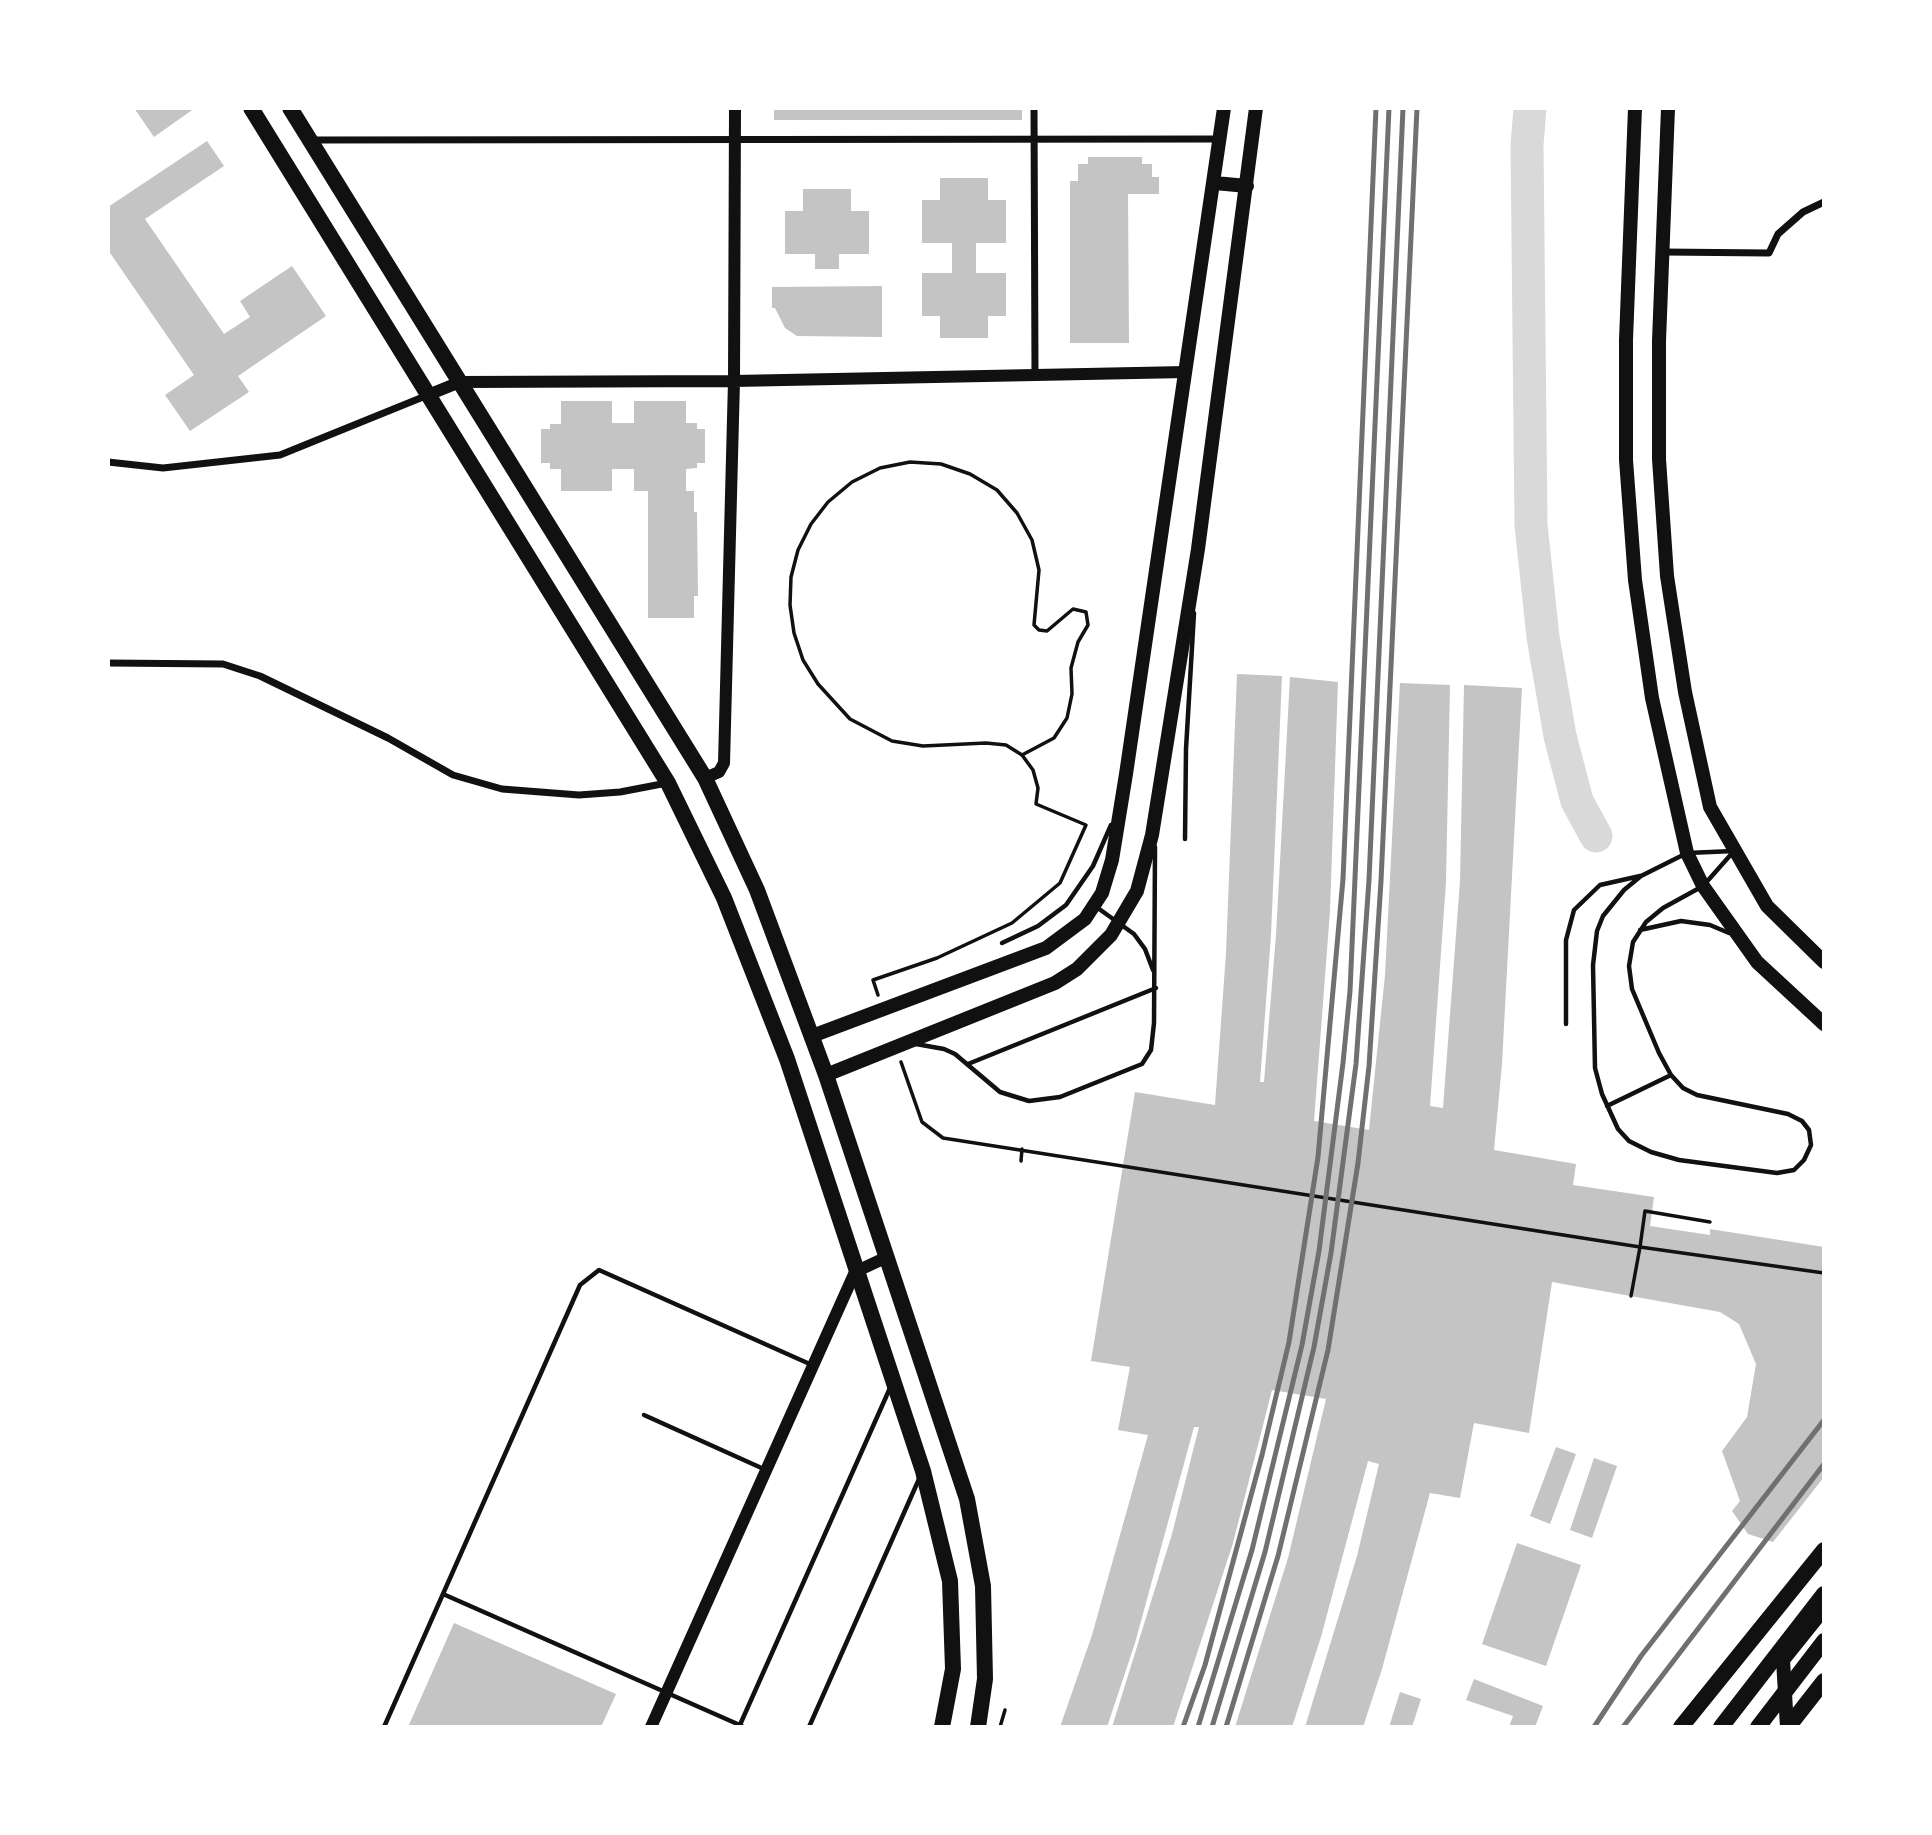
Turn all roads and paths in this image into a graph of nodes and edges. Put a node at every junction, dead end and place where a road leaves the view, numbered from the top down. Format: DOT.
graph roads {
  1 [pos="251,108"];
  2 [pos="290,108"];
  3 [pos="735,108"];
  4 [pos="1034,108"];
  5 [pos="1224,108"];
  6 [pos="1256,108"];
  7 [pos="1635,108"];
  8 [pos="1668,108"];
  9 [pos="1034,139"];
  10 [pos="1220,139"];
  11 [pos="735,140"];
  12 [pos="310,141"];
  13 [pos="1215,183"];
  14 [pos="1247,186"];
  15 [pos="1824,202"];
  16 [pos="1663,252"];
  17 [pos="1186,372"];
  18 [pos="1035,375"];
  19 [pos="734,381"];
  20 [pos="460,382"];
  21 [pos="428,395"];
  22 [pos="108,462"];
  23 [pos="1198,548"];
  24 [pos="108,663"];
  25 [pos="1022,755"];
  26 [pos="705,778"];
  27 [pos="668,783"];
  28 [pos="1122,802"];
  29 [pos="1157,803"];
  30 [pos="1185,839"];
  31 [pos="1734,851"];
  32 [pos="1687,853"];
  33 [pos="1641,876"];
  34 [pos="1703,887"];
  35 [pos="1095,906"];
  36 [pos="1120,922"];
  37 [pos="1639,930"];
  38 [pos="1739,940"];
  39 [pos="1002,943"];
  40 [pos="1824,962"];
  41 [pos="1156,988"];
  42 [pos="881,1005"];
  43 [pos="1566,1024"];
  44 [pos="1824,1024"];
  45 [pos="812,1036"];
  46 [pos="900,1050"];
  47 [pos="968,1064"];
  48 [pos="826,1075"];
  49 [pos="1671,1075"];
  50 [pos="1607,1106"];
  51 [pos="1022,1149"];
  52 [pos="1021,1161"];
  53 [pos="1710,1222"];
  54 [pos="1640,1247"];
  55 [pos="887,1257"];
  56 [pos="855,1272"];
  57 [pos="1824,1273"];
  58 [pos="1631,1296"];
  59 [pos="813,1366"];
  60 [pos="894,1380"];
  61 [pos="644,1415"];
  62 [pos="766,1470"];
  63 [pos="923,1471"];
  64 [pos="1824,1550"];
  65 [pos="443,1594"];
  66 [pos="1824,1594"];
  67 [pos="1824,1609"];
  68 [pos="1824,1641"];
  69 [pos="1824,1681"];
  70 [pos="666,1693"];
  71 [pos="1004,1710"];
  72 [pos="741,1726"];
  73 [pos="384,1727"];
  74 [pos="651,1727"];
  75 [pos="809,1727"];
  76 [pos="942,1727"];
  77 [pos="978,1727"];
  78 [pos="1000,1727"];
  79 [pos="1681,1727"];
  80 [pos="1721,1727"];
  81 [pos="1758,1727"];
  82 [pos="1788,1727"];
  1 -- 21 [label="main road"];
  2 -- 12 [label="main road"];
  3 -- 11 [label="street"];
  4 -- 9 [label="street"];
  5 -- 10 [label="main road"];
  6 -- 14 [label="main road"];
  7 -- 32 [label="main road"];
  8 -- 16 [label="main road"];
  9 -- 10 [label="street"];
  9 -- 11 [label="street"];
  9 -- 18 [label="street"];
  10 -- 13 [label="main road"];
  11 -- 12 [label="street"];
  11 -- 19 [label="street"];
  12 -- 20 [label="main road"];
  13 -- 14 [label="main road"];
  13 -- 17 [label="main road"];
  14 -- 23 [label="main road"];
  15 -- 16 [label="street"];
  16 -- 31 [label="main road"];
  17 -- 18 [label="street"];
  17 -- 28 [label="main road"];
  18 -- 19 [label="street"];
  19 -- 20 [label="street"];
  19 -- 26 [label="street"];
  20 -- 21 [label="street"];
  20 -- 26 [label="main road"];
  21 -- 22 [label="street"];
  21 -- 27 [label="main road"];
  23 -- 29 [label="main road"];
  23 -- 30 [label="lane"];
  24 -- 27 [label="street"];
  25 -- 25 [label="path"];
  25 -- 42 [label="path"];
  26 -- 45 [label="main road"];
  27 -- 56 [label="main road"];
  28 -- 35 [label="main road"];
  28 -- 39 [label="lane"];
  29 -- 36 [label="main road"];
  29 -- 41 [label="lane"];
  31 -- 32 [label="lane"];
  31 -- 34 [label="lane"];
  31 -- 40 [label="main road"];
  32 -- 33 [label="lane"];
  32 -- 34 [label="main road"];
  33 -- 43 [label="lane"];
  33 -- 50 [label="lane"];
  34 -- 37 [label="lane"];
  34 -- 38 [label="main road"];
  35 -- 36 [label="lane"];
  35 -- 45 [label="main road"];
  36 -- 41 [label="lane"];
  36 -- 46 [label="main road"];
  37 -- 38 [label="lane"];
  37 -- 49 [label="lane"];
  38 -- 44 [label="main road"];
  41 -- 47 [label="lane"];
  41 -- 47 [label="lane"];
  45 -- 48 [label="main road"];
  46 -- 47 [label="lane"];
  46 -- 48 [label="main road"];
  46 -- 51 [label="path"];
  48 -- 55 [label="main road"];
  49 -- 50 [label="lane"];
  49 -- 50 [label="lane"];
  51 -- 52 [label="path"];
  51 -- 54 [label="path"];
  53 -- 54 [label="path"];
  54 -- 57 [label="path"];
  54 -- 58 [label="path"];
  55 -- 56 [label="street"];
  55 -- 77 [label="main road"];
  56 -- 59 [label="street"];
  56 -- 60 [label="main road"];
  59 -- 62 [label="street"];
  59 -- 65 [label="lane"];
  60 -- 63 [label="main road"];
  60 -- 72 [label="lane"];
  61 -- 62 [label="lane"];
  62 -- 70 [label="street"];
  63 -- 75 [label="lane"];
  63 -- 76 [label="main road"];
  64 -- 79 [label="main road"];
  65 -- 70 [label="lane"];
  65 -- 73 [label="lane"];
  66 -- 80 [label="main road"];
  67 -- 82 [label="main road"];
  68 -- 81 [label="main road"];
  69 -- 82 [label="main road"];
  70 -- 72 [label="lane"];
  70 -- 74 [label="street"];
  71 -- 78 [label="path"];
}
